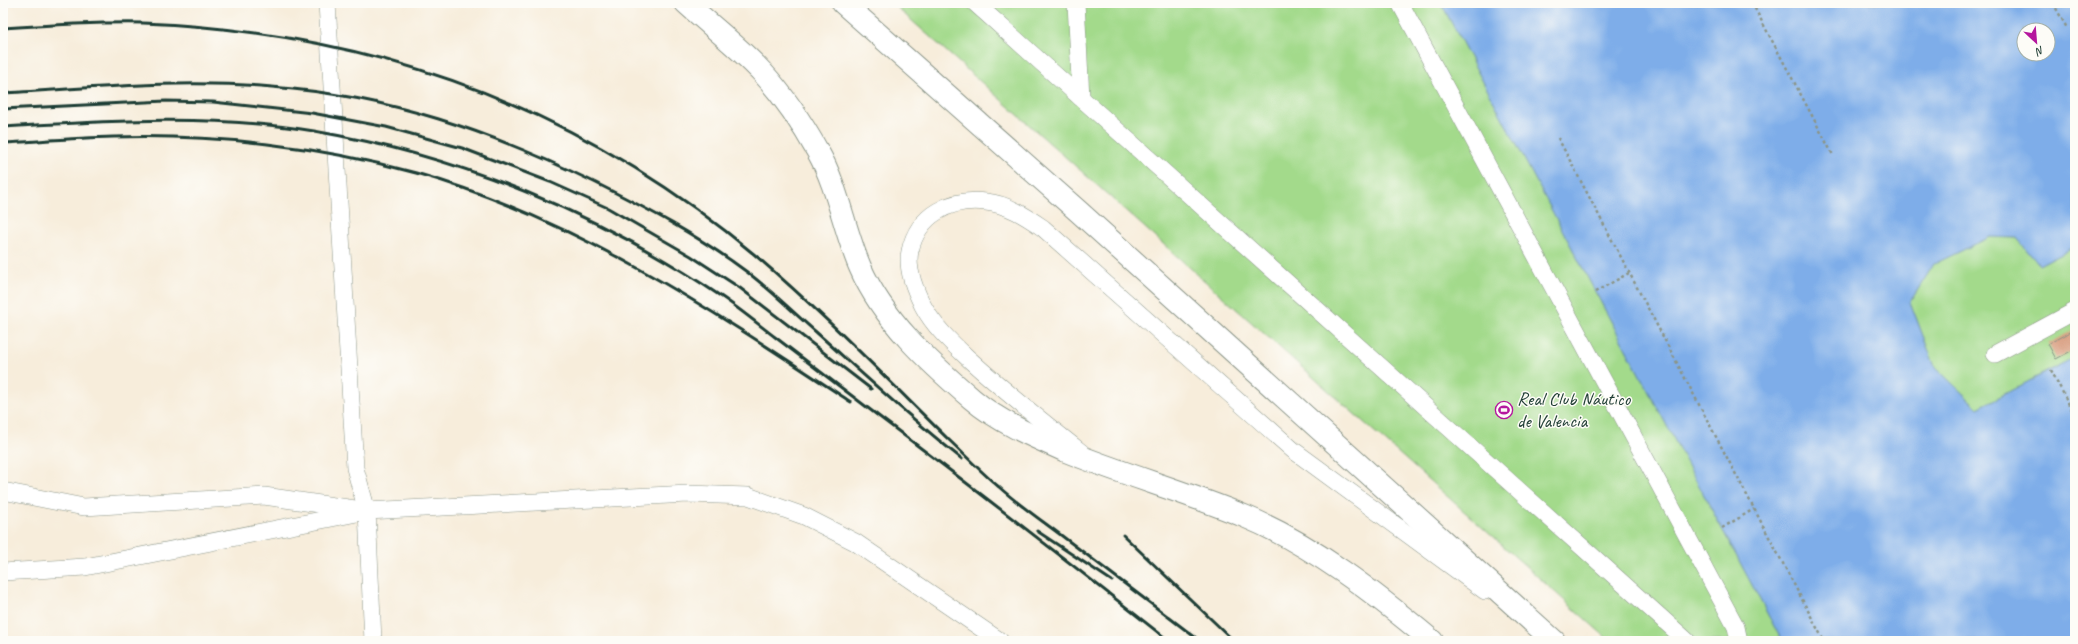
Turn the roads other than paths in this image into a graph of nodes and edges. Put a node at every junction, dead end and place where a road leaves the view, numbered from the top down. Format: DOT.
graph roads {
  1 [pos="327,3"];
  2 [pos="686,3"];
  3 [pos="843,3"];
  4 [pos="975,3"];
  5 [pos="1076,3"];
  6 [pos="1400,3"];
  7 [pos="1081,98"];
  8 [pos="2075,311"];
  9 [pos="1995,354"];
  10 [pos="1094,462"];
  11 [pos="3,491"];
  12 [pos="367,511"];
  13 [pos="3,572"];
  14 [pos="373,641"];
  15 [pos="1000,641"];
  16 [pos="1432,641"];
  17 [pos="1554,641"];
  18 [pos="1687,641"];
  19 [pos="1740,641"];
  1 -- 12 [label="lane"];
  2 -- 10 [label="street"];
  3 -- 17 [label="street"];
  4 -- 7 [label="lane"];
  5 -- 7 [label="lane"];
  6 -- 19 [label="lane"];
  7 -- 18 [label="lane"];
  8 -- 9 [label="lane"];
  10 -- 16 [label="street"];
  10 -- 17 [label="lane"];
  11 -- 12 [label="lane"];
  12 -- 13 [label="lane"];
  12 -- 14 [label="lane"];
  12 -- 15 [label="lane"];
}
